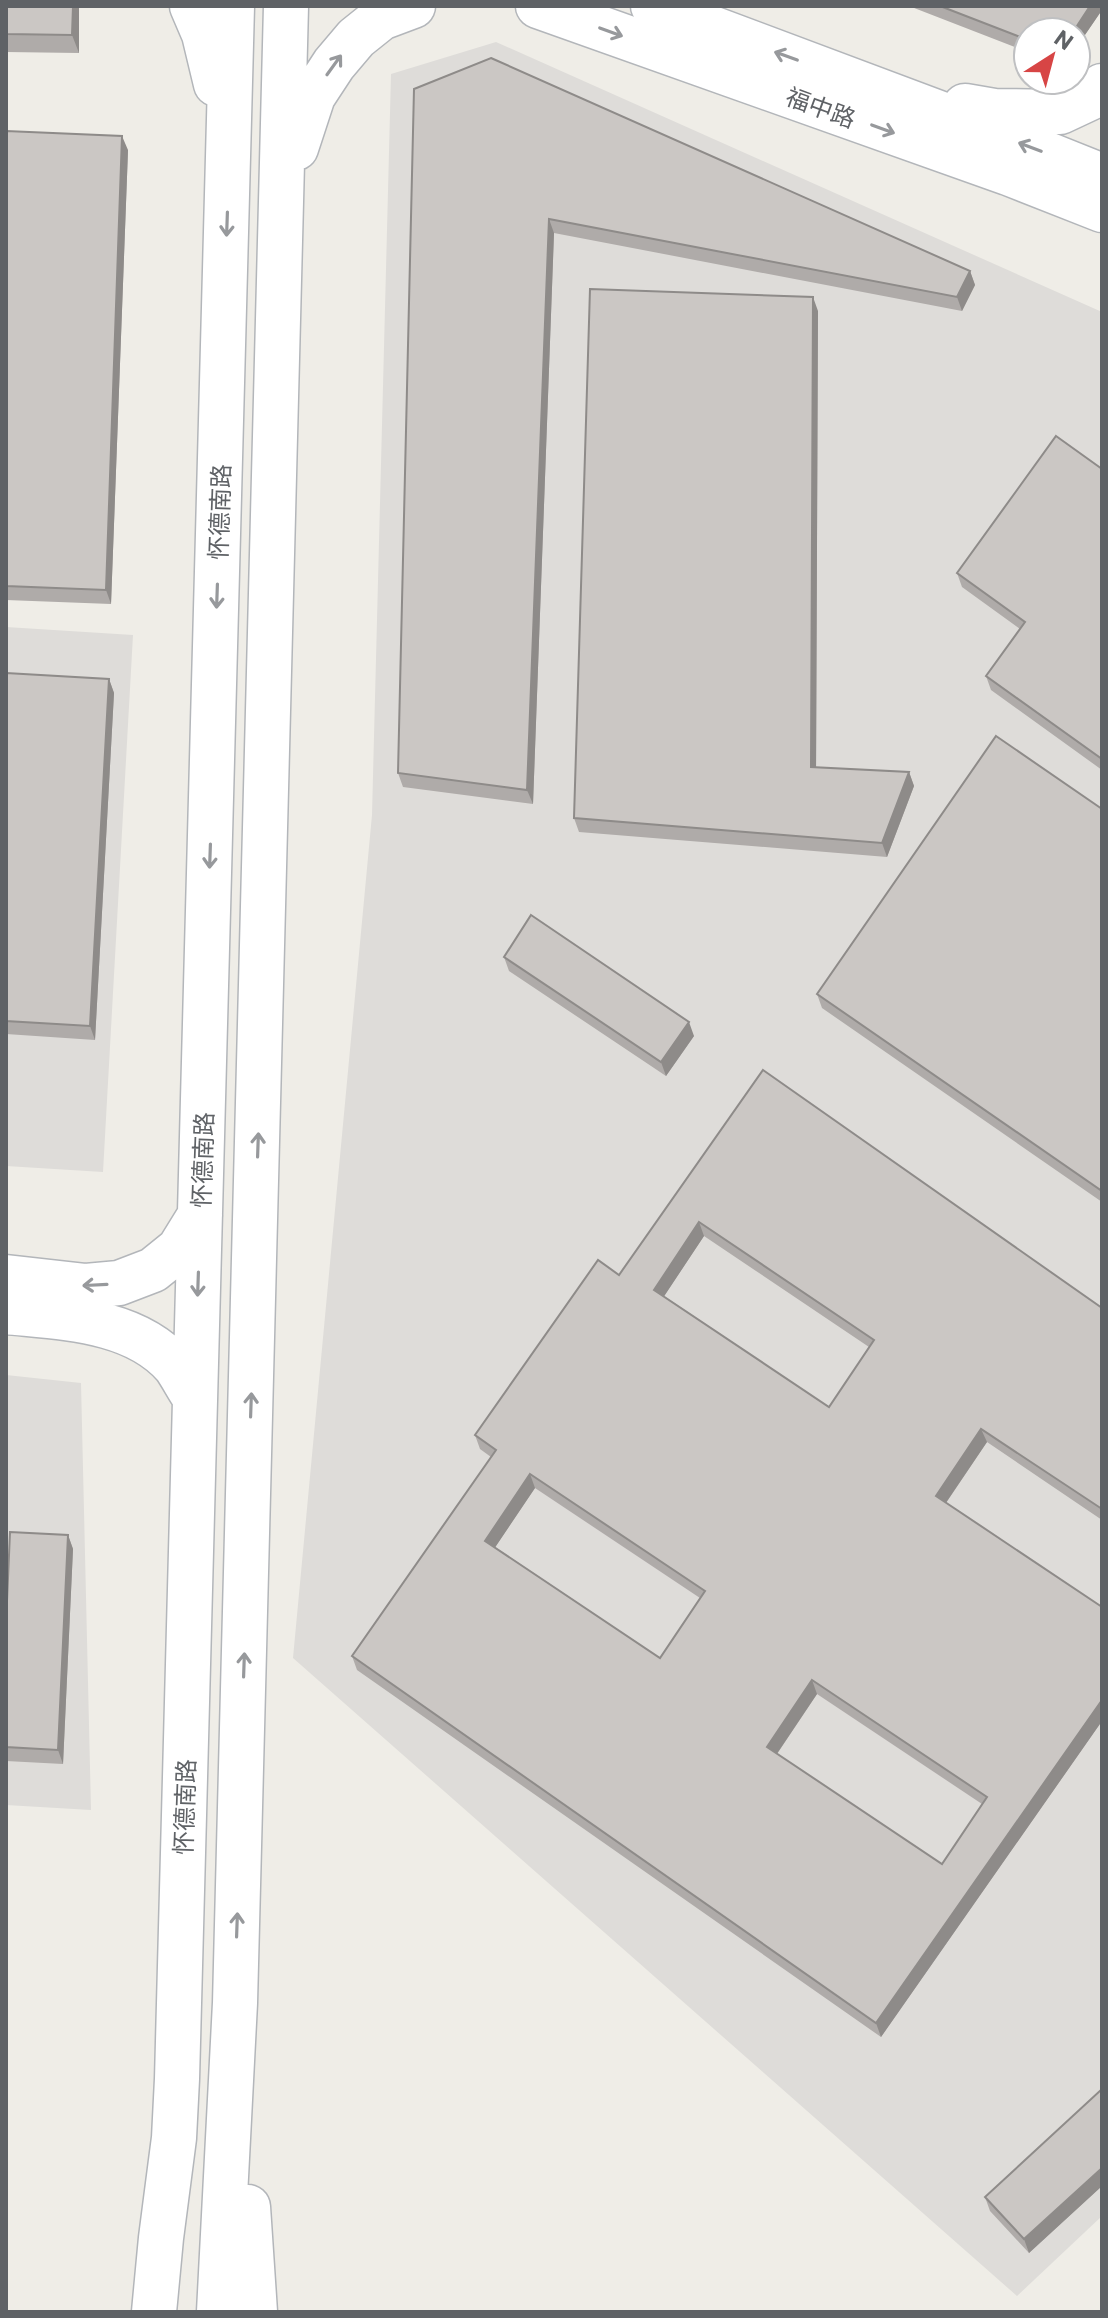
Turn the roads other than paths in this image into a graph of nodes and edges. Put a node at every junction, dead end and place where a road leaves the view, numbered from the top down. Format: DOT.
graph roads {
  1 [pos="192,6"];
  2 [pos="232,6"];
  3 [pos="286,6"];
  4 [pos="413,6"];
  5 [pos="538,6"];
  6 [pos="653,6"];
  7 [pos="1102,86"];
  8 [pos="888,94"];
  9 [pos="229,164"];
  10 [pos="1091,179"];
  11 [pos="282,217"];
  12 [pos="200,1215"];
  13 [pos="6,1277"];
  14 [pos="6,1312"];
  15 [pos="195,1398"];
  16 [pos="235,2003"];
  17 [pos="154,2312"];
  18 [pos="219,2312"];
  19 [pos="255,2312"];
  1 -- 9 [label="main road"];
  2 -- 9 [label="main road, 怀德南路"];
  3 -- 11 [label="main road"];
  11 -- 4 [label="main road, one-way"];
  5 -- 10 [label="main road, 福中路, one-way"];
  8 -- 6 [label="main road, 福中路, one-way"];
  7 -- 8 [label="main road"];
  10 -- 8 [label="main road, 福中路, one-way"];
  9 -- 12 [label="main road, 怀德南路, one-way"];
  16 -- 11 [label="main road, one-way"];
  12 -- 13 [label="main road, one-way"];
  12 -- 15 [label="main road, 怀德南路, one-way"];
  14 -- 15 [label="main road"];
  15 -- 17 [label="main road, 怀德南路"];
  16 -- 18 [label="main road"];
  16 -- 19 [label="main road"];
}
